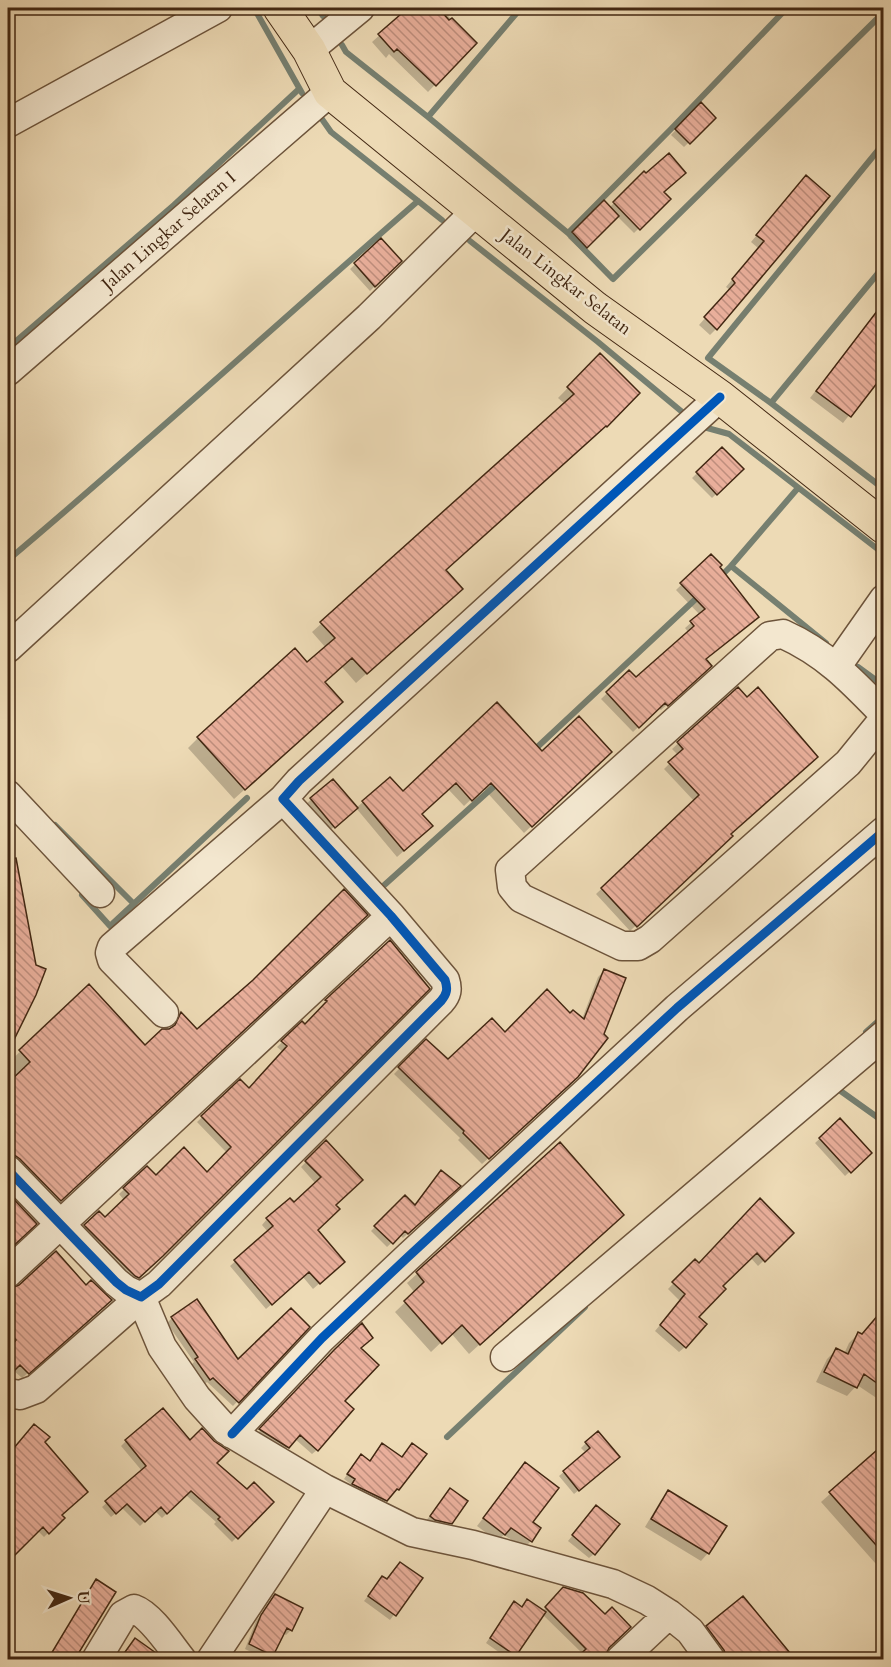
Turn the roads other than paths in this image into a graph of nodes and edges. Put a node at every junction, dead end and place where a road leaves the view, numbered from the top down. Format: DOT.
graph roads {
  1 [pos="218,8"];
  2 [pos="280,8"];
  3 [pos="360,8"];
  4 [pos="309,50"];
  5 [pos="330,92"];
  6 [pos="8,123"];
  7 [pos="477,210"];
  8 [pos="8,371"];
  9 [pos="720,397"];
  10 [pos="884,527"];
  11 [pos="884,599"];
  12 [pos="8,648"];
  13 [pos="837,666"];
  14 [pos="8,795"];
  15 [pos="283,799"];
  16 [pos="884,831"];
  17 [pos="100,892"];
  18 [pos="391,916"];
  19 [pos="164,1013"];
  20 [pos="884,1035"];
  21 [pos="8,1170"];
  22 [pos="60,1224"];
  23 [pos="8,1273"];
  24 [pos="141,1297"];
  25 [pos="504,1357"];
  26 [pos="8,1393"];
  27 [pos="232,1434"];
  28 [pos="325,1489"];
  29 [pos="669,1614"];
  30 [pos="211,1658"];
  31 [pos="96,1659"];
  32 [pos="182,1659"];
  33 [pos="620,1659"];
  34 [pos="711,1659"];
  1 -- 6 [label="street"];
  2 -- 4 [label="highway, Jalan Lingkar Selatan"];
  3 -- 4 [label="street"];
  4 -- 5 [label="highway, Jalan Lingkar Selatan"];
  5 -- 7 [label="highway, Jalan Lingkar Selatan"];
  5 -- 8 [label="street, Jalan Lingkar Selatan I"];
  7 -- 9 [label="highway, Jalan Lingkar Selatan"];
  7 -- 12 [label="street"];
  9 -- 10 [label="highway, Jalan Lingkar Selatan"];
  9 -- 15 [label="street"];
  11 -- 13 [label="street"];
  13 -- 13 [label="street"];
  14 -- 17 [label="street"];
  15 -- 18 [label="street"];
  15 -- 19 [label="street"];
  16 -- 27 [label="street"];
  18 -- 22 [label="street"];
  18 -- 24 [label="street"];
  20 -- 25 [label="street"];
  21 -- 22 [label="street"];
  22 -- 23 [label="street"];
  22 -- 24 [label="street"];
  24 -- 26 [label="street"];
  24 -- 27 [label="street"];
  27 -- 28 [label="street"];
  28 -- 29 [label="street"];
  28 -- 30 [label="street"];
  29 -- 33 [label="street"];
  29 -- 34 [label="street"];
  31 -- 32 [label="street"];
}
